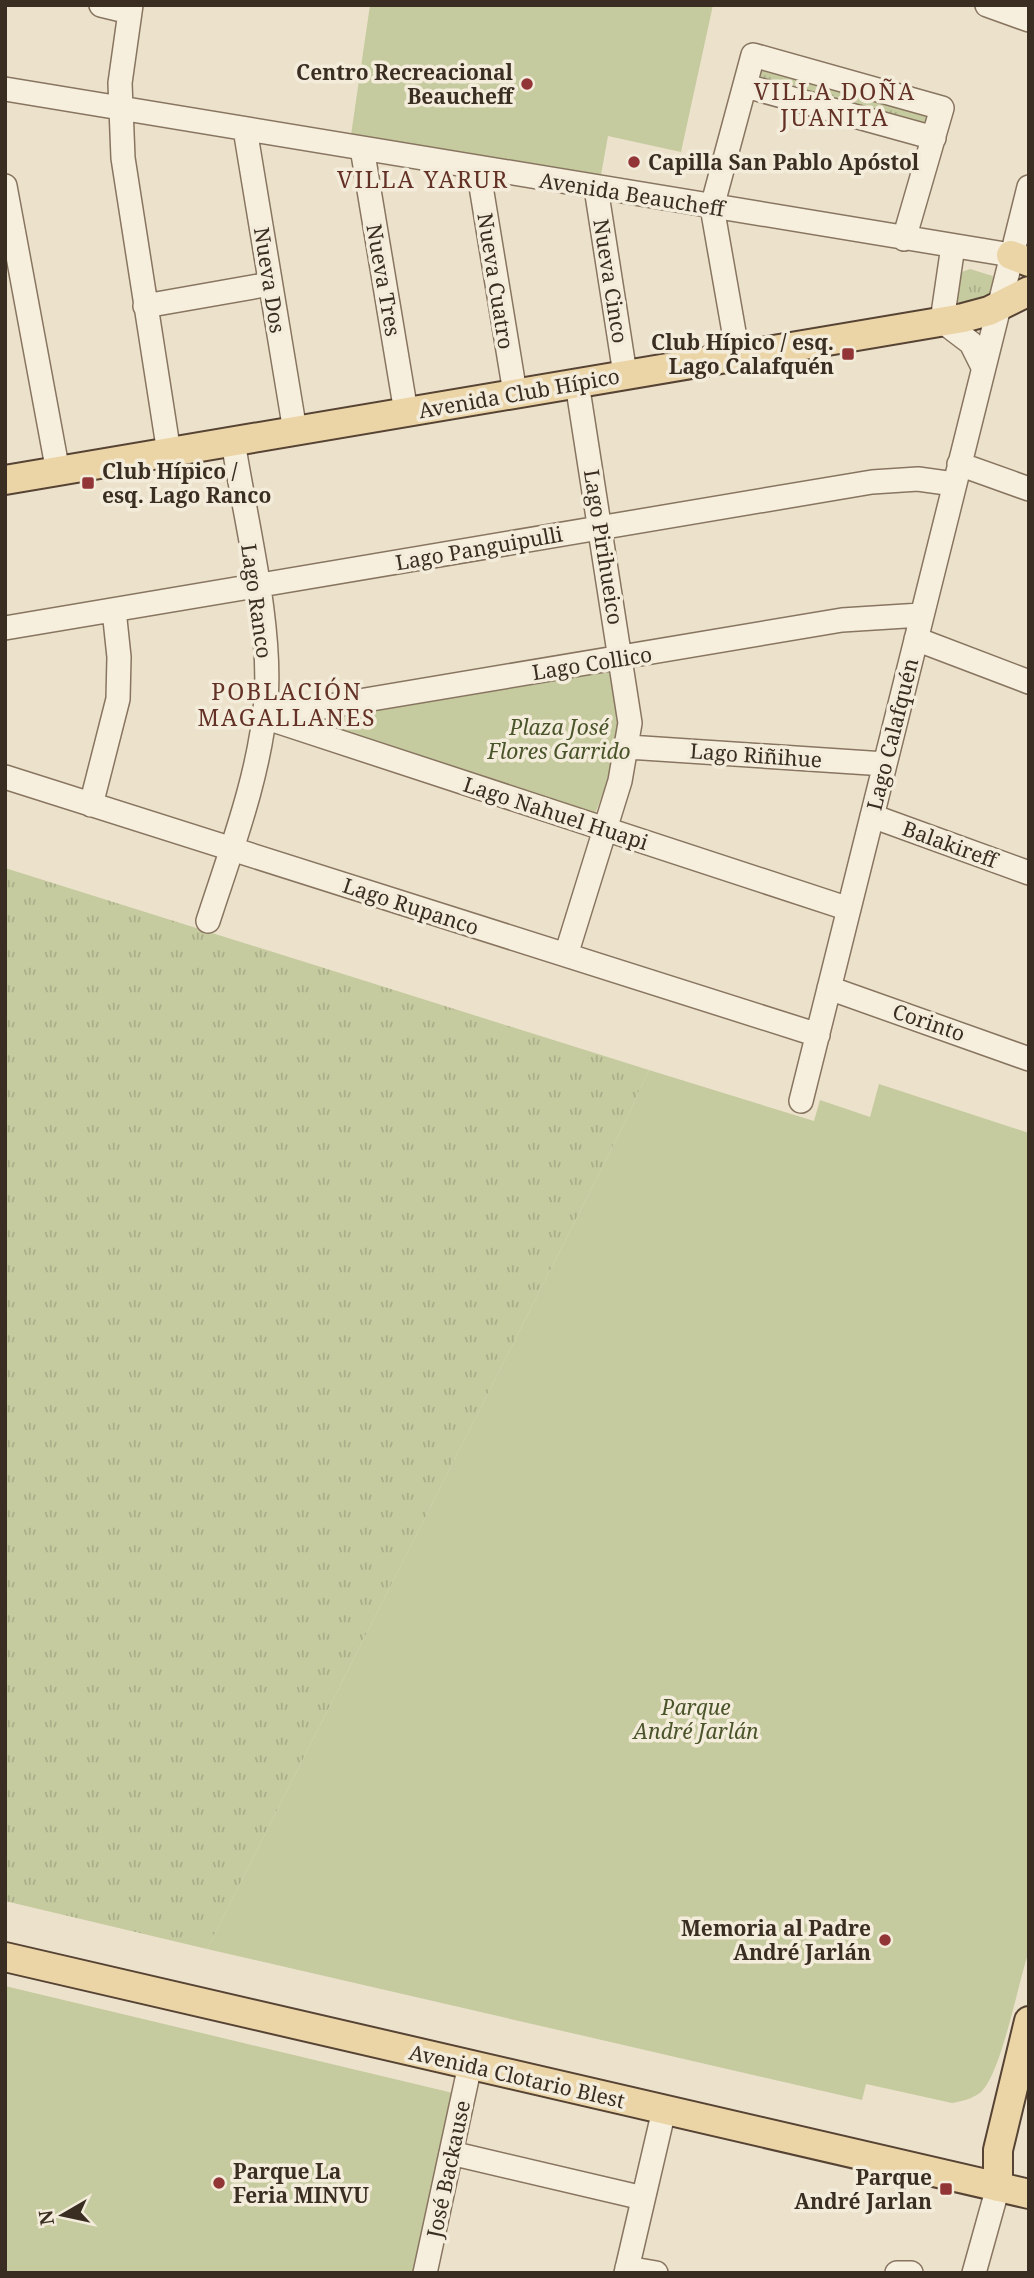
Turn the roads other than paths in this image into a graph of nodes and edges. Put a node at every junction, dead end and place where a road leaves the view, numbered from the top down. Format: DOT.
graph roads {
  1 [pos="100,5"];
  2 [pos="987,5"];
  3 [pos="131,9"];
  4 [pos="1029,20"];
  5 [pos="746,86"];
  6 [pos="5,89"];
  7 [pos="119,108"];
  8 [pos="245,129"];
  9 [pos="934,138"];
  10 [pos="362,149"];
  11 [pos="478,168"];
  12 [pos="5,186"];
  13 [pos="1029,187"];
  14 [pos="596,188"];
  15 [pos="712,207"];
  16 [pos="904,239"];
  17 [pos="953,246"];
  18 [pos="1020,259"];
  19 [pos="270,284"];
  20 [pos="1029,291"];
  21 [pos="145,306"];
  22 [pos="998,306"];
  23 [pos="942,321"];
  24 [pos="738,355"];
  25 [pos="983,367"];
  26 [pos="625,374"];
  27 [pos="577,383"];
  28 [pos="515,393"];
  29 [pos="406,412"];
  30 [pos="295,431"];
  31 [pos="233,442"];
  32 [pos="169,453"];
  33 [pos="58,472"];
  34 [pos="956,474"];
  35 [pos="5,480"];
  36 [pos="1029,489"];
  37 [pos="601,527"];
  38 [pos="256,585"];
  39 [pos="114,610"];
  40 [pos="921,615"];
  41 [pos="5,628"];
  42 [pos="916,639"];
  43 [pos="622,658"];
  44 [pos="1029,682"];
  45 [pos="264,717"];
  46 [pos="628,747"];
  47 [pos="885,764"];
  48 [pos="5,777"];
  49 [pos="91,805"];
  50 [pos="872,816"];
  51 [pos="605,829"];
  52 [pos="232,850"];
  53 [pos="1029,873"];
  54 [pos="849,909"];
  55 [pos="208,921"];
  56 [pos="566,955"];
  57 [pos="829,988"];
  58 [pos="818,1035"];
  59 [pos="1029,1059"];
  60 [pos="801,1101"];
  61 [pos="5,1957"];
  62 [pos="1029,2021"];
  63 [pos="470,2065"];
  64 [pos="1029,2096"];
  65 [pos="664,2110"];
  66 [pos="452,2152"];
  67 [pos="998,2187"];
  68 [pos="1029,2194"];
  69 [pos="643,2197"];
  70 [pos="626,2270"];
  71 [pos="425,2273"];
  72 [pos="656,2273"];
  73 [pos="897,2273"];
  74 [pos="911,2273"];
  75 [pos="974,2273"];
  1 -- 3 [label="street"];
  2 -- 4 [label="street"];
  3 -- 7 [label="street"];
  5 -- 9 [label="street"];
  5 -- 9 [label="street"];
  5 -- 15 [label="street"];
  6 -- 7 [label="street, Avenida Beaucheff"];
  7 -- 8 [label="street, Avenida Beaucheff"];
  7 -- 21 [label="street"];
  8 -- 10 [label="street, Avenida Beaucheff"];
  8 -- 19 [label="street, Nueva Dos"];
  9 -- 16 [label="street"];
  10 -- 11 [label="street, Avenida Beaucheff"];
  10 -- 29 [label="street, Nueva Tres"];
  11 -- 14 [label="street, Avenida Beaucheff"];
  11 -- 28 [label="street, Nueva Cuatro"];
  12 -- 33 [label="street"];
  13 -- 18 [label="street, Lago Calafquén"];
  14 -- 15 [label="street, Avenida Beaucheff"];
  14 -- 26 [label="street, Nueva Cinco"];
  15 -- 16 [label="street, Avenida Beaucheff"];
  15 -- 24 [label="street"];
  16 -- 17 [label="street, Avenida Beaucheff"];
  17 -- 18 [label="street, Avenida Beaucheff"];
  17 -- 23 [label="street"];
  18 -- 22 [label="street, Lago Calafquén"];
  19 -- 21 [label="street"];
  19 -- 30 [label="street, Nueva Dos"];
  20 -- 22 [label="main road, Avenida Club Hípico"];
  21 -- 32 [label="street"];
  22 -- 23 [label="main road, Avenida Club Hípico"];
  22 -- 25 [label="street, Lago Calafquén"];
  23 -- 24 [label="main road, Avenida Club Hípico"];
  23 -- 25 [label="street"];
  24 -- 26 [label="main road, Avenida Club Hípico"];
  25 -- 34 [label="street, Lago Calafquén"];
  26 -- 27 [label="main road, Avenida Club Hípico"];
  27 -- 28 [label="main road, Avenida Club Hípico"];
  27 -- 37 [label="street, Lago Pirihueico"];
  28 -- 29 [label="main road, Avenida Club Hípico"];
  29 -- 30 [label="main road, Avenida Club Hípico"];
  30 -- 31 [label="main road, Avenida Club Hípico"];
  31 -- 32 [label="main road, Avenida Club Hípico"];
  31 -- 38 [label="street, Lago Ranco"];
  32 -- 33 [label="main road, Avenida Club Hípico"];
  33 -- 35 [label="main road, Avenida Club Hípico"];
  34 -- 36 [label="street, Lago Panguipulli"];
  34 -- 37 [label="street, Lago Panguipulli"];
  34 -- 40 [label="street, Lago Calafquén"];
  37 -- 38 [label="street, Lago Panguipulli"];
  37 -- 43 [label="street, Lago Pirihueico"];
  38 -- 39 [label="street, Lago Panguipulli"];
  38 -- 45 [label="street, Lago Ranco"];
  39 -- 41 [label="street, Lago Panguipulli"];
  39 -- 49 [label="street"];
  40 -- 42 [label="street, Lago Calafquén"];
  40 -- 43 [label="street, Lago Collico"];
  42 -- 44 [label="street"];
  42 -- 47 [label="street, Lago Calafquén"];
  43 -- 45 [label="street, Lago Collico"];
  43 -- 46 [label="street, Lago Pirihueico"];
  45 -- 51 [label="street, Lago Nahuel Huapi"];
  45 -- 52 [label="street, Lago Ranco"];
  46 -- 47 [label="street, Lago Riñihue"];
  46 -- 51 [label="street, Lago Pirihueico"];
  47 -- 50 [label="street, Lago Calafquén"];
  48 -- 49 [label="street, Lago Rupanco"];
  49 -- 52 [label="street, Lago Rupanco"];
  50 -- 53 [label="street, Balakireff"];
  50 -- 54 [label="street, Lago Calafquén"];
  51 -- 54 [label="street, Lago Nahuel Huapi"];
  51 -- 56 [label="street, Lago Pirihueico"];
  52 -- 55 [label="street, Lago Ranco"];
  52 -- 56 [label="street, Lago Rupanco"];
  54 -- 57 [label="street, Lago Calafquén"];
  56 -- 58 [label="street, Lago Rupanco"];
  57 -- 58 [label="street, Lago Calafquén"];
  57 -- 59 [label="street, Corinto"];
  58 -- 60 [label="street, Lago Calafquén"];
  61 -- 63 [label="main road, Avenida Clotario Blest"];
  62 -- 67 [label="main road"];
  63 -- 65 [label="main road, Avenida Clotario Blest"];
  63 -- 66 [label="street, José Backause"];
  64 -- 67 [label="main road"];
  65 -- 67 [label="main road, Avenida Clotario Blest"];
  65 -- 69 [label="street"];
  66 -- 69 [label="street"];
  66 -- 71 [label="street, José Backause"];
  67 -- 68 [label="main road, Avenida Clotario Blest"];
  67 -- 75 [label="street"];
  69 -- 70 [label="street"];
  70 -- 72 [label="street"];
  73 -- 74 [label="street"];
}
